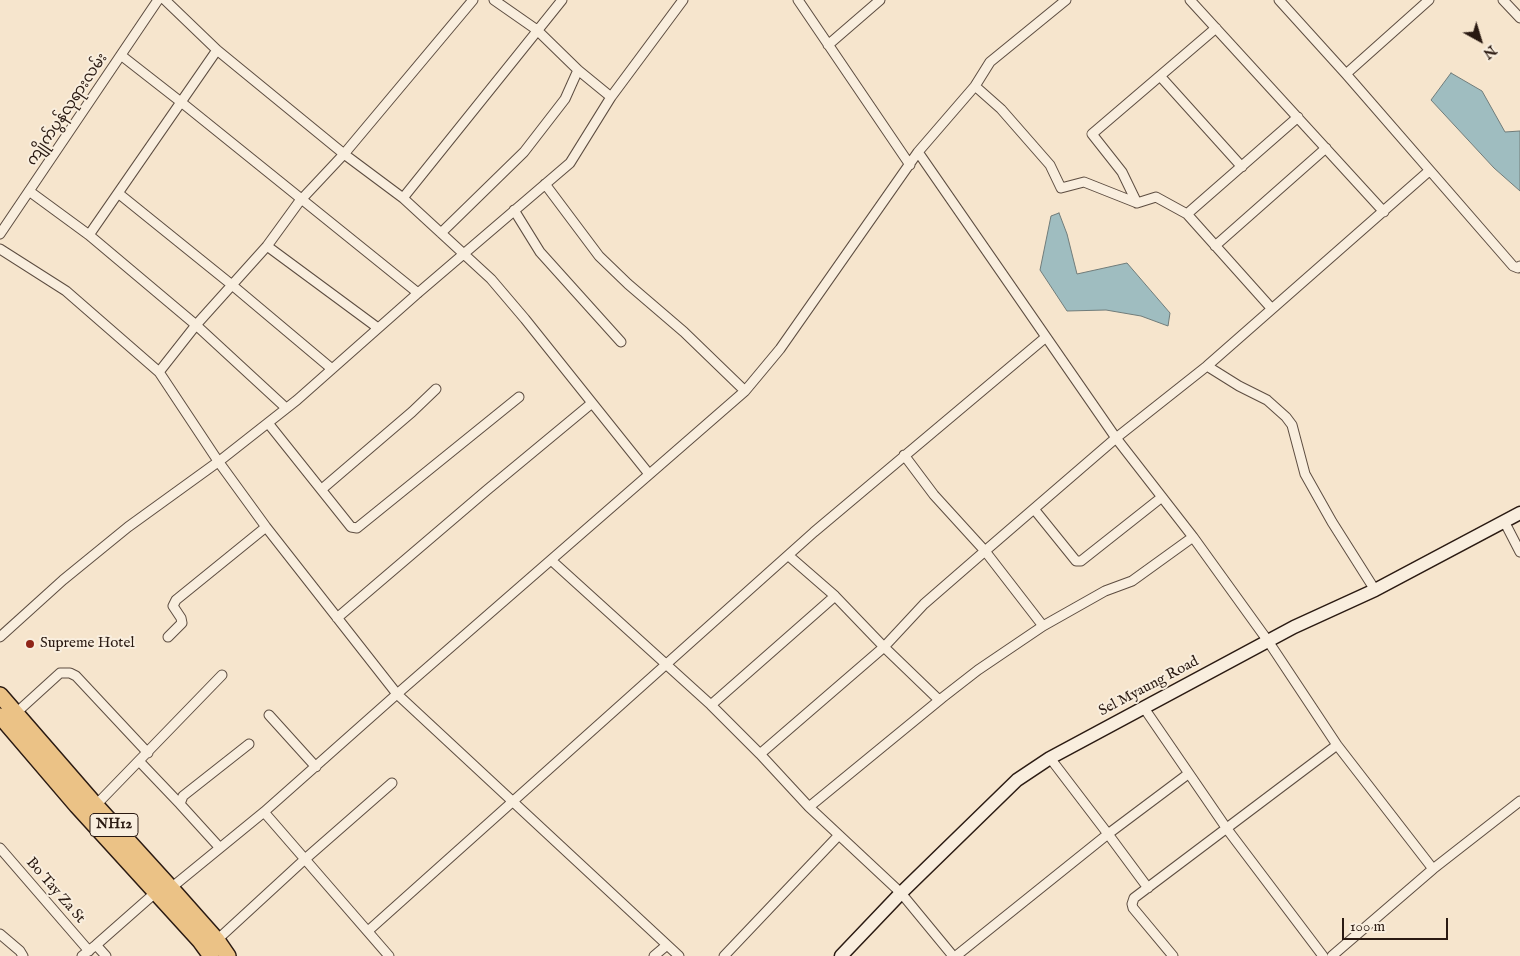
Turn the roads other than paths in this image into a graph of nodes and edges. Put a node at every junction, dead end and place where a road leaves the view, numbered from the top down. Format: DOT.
graph roads {
  1 [pos="158,0"];
  2 [pos="165,0"];
  3 [pos="473,0"];
  4 [pos="494,0"];
  5 [pos="562,0"];
  6 [pos="683,0"];
  7 [pos="880,0"];
  8 [pos="1066,0"];
  9 [pos="1190,0"];
  10 [pos="1279,0"];
  11 [pos="1429,0"];
  12 [pos="1503,0"];
  13 [pos="800,1"];
  14 [pos="1520,18"];
  15 [pos="1216,28"];
  16 [pos="537,30"];
  17 [pos="828,45"];
  18 [pos="217,50"];
  19 [pos="122,56"];
  20 [pos="578,70"];
  21 [pos="1346,74"];
  22 [pos="1160,76"];
  23 [pos="975,86"];
  24 [pos="611,97"];
  25 [pos="181,102"];
  26 [pos="1298,117"];
  27 [pos="1326,148"];
  28 [pos="918,152"];
  29 [pos="344,154"];
  30 [pos="910,165"];
  31 [pos="1242,167"];
  32 [pos="1429,171"];
  33 [pos="545,184"];
  34 [pos="29,191"];
  35 [pos="118,193"];
  36 [pos="403,198"];
  37 [pos="301,199"];
  38 [pos="1137,204"];
  39 [pos="514,210"];
  40 [pos="1384,212"];
  41 [pos="1187,214"];
  42 [pos="441,233"];
  43 [pos="0,234"];
  44 [pos="89,235"];
  45 [pos="267,246"];
  46 [pos="1215,246"];
  47 [pos="0,249"];
  48 [pos="463,254"];
  49 [pos="1520,266"];
  50 [pos="232,285"];
  51 [pos="418,294"];
  52 [pos="1272,309"];
  53 [pos="196,325"];
  54 [pos="378,328"];
  55 [pos="1046,337"];
  56 [pos="621,342"];
  57 [pos="1207,366"];
  58 [pos="332,369"];
  59 [pos="159,372"];
  60 [pos="436,389"];
  61 [pos="745,390"];
  62 [pos="519,397"];
  63 [pos="592,403"];
  64 [pos="286,408"];
  65 [pos="268,423"];
  66 [pos="1116,438"];
  67 [pos="904,455"];
  68 [pos="218,461"];
  69 [pos="649,474"];
  70 [pos="322,490"];
  71 [pos="1162,497"];
  72 [pos="1034,509"];
  73 [pos="1520,513"];
  74 [pos="1504,521"];
  75 [pos="266,527"];
  76 [pos="1193,537"];
  77 [pos="985,550"];
  78 [pos="1520,552"];
  79 [pos="789,556"];
  80 [pos="551,560"];
  81 [pos="1375,590"];
  82 [pos="835,596"];
  83 [pos="337,618"];
  84 [pos="1042,626"];
  85 [pos="0,637"];
  86 [pos="168,637"];
  87 [pos="1268,641"];
  88 [pos="884,647"];
  89 [pos="664,664"];
  90 [pos="222,675"];
  91 [pos="397,694"];
  92 [pos="0,695"];
  93 [pos="939,700"];
  94 [pos="711,705"];
  95 [pos="1144,708"];
  96 [pos="16,713"];
  97 [pos="269,715"];
  98 [pos="0,716"];
  99 [pos="248,744"];
  100 [pos="1337,745"];
  101 [pos="148,753"];
  102 [pos="760,754"];
  103 [pos="1050,758"];
  104 [pos="139,761"];
  105 [pos="316,767"];
  106 [pos="1188,774"];
  107 [pos="392,783"];
  108 [pos="1520,801"];
  109 [pos="512,802"];
  110 [pos="180,804"];
  111 [pos="96,806"];
  112 [pos="810,807"];
  113 [pos="264,812"];
  114 [pos="1227,829"];
  115 [pos="1108,834"];
  116 [pos="839,835"];
  117 [pos="0,848"];
  118 [pos="220,848"];
  119 [pos="304,860"];
  120 [pos="1433,869"];
  121 [pos="171,888"];
  122 [pos="1148,888"];
  123 [pos="901,892"];
  124 [pos="155,893"];
  125 [pos="368,931"];
  126 [pos="1,937"];
  127 [pos="217,940"];
  128 [pos="667,945"];
  129 [pos="89,951"];
  130 [pos="23,956"];
  131 [pos="106,956"];
  132 [pos="211,956"];
  133 [pos="228,956"];
  134 [pos="389,956"];
  135 [pos="654,956"];
  136 [pos="679,956"];
  137 [pos="724,956"];
  138 [pos="841,956"];
  139 [pos="955,956"];
  140 [pos="1173,956"];
  141 [pos="1323,956"];
  142 [pos="1332,956"];
  1 -- 19 [label="street, ကျိုက်ပွန်လုရားလမ်း"];
  2 -- 18 [label="street"];
  3 -- 29 [label="street"];
  4 -- 16 [label="street"];
  5 -- 16 [label="street"];
  6 -- 24 [label="street"];
  7 -- 17 [label="street"];
  8 -- 23 [label="street"];
  9 -- 15 [label="street"];
  10 -- 21 [label="street"];
  11 -- 21 [label="street"];
  12 -- 14 [label="street"];
  13 -- 17 [label="street"];
  15 -- 22 [label="street"];
  15 -- 26 [label="street"];
  16 -- 20 [label="street"];
  16 -- 36 [label="street"];
  17 -- 30 [label="street"];
  18 -- 25 [label="street"];
  18 -- 29 [label="street"];
  19 -- 25 [label="street"];
  19 -- 34 [label="street, ကျိုက်ပွန်လုရားလမ်း"];
  20 -- 24 [label="street"];
  20 -- 42 [label="street"];
  21 -- 32 [label="street"];
  22 -- 31 [label="street"];
  22 -- 38 [label="street"];
  23 -- 28 [label="street"];
  23 -- 38 [label="street"];
  24 -- 33 [label="street"];
  25 -- 35 [label="street"];
  25 -- 37 [label="street"];
  26 -- 27 [label="street"];
  26 -- 31 [label="street"];
  27 -- 40 [label="street"];
  27 -- 46 [label="street"];
  28 -- 30 [label="street"];
  28 -- 55 [label="street"];
  29 -- 36 [label="street"];
  29 -- 37 [label="street"];
  30 -- 61 [label="street"];
  31 -- 41 [label="street"];
  32 -- 40 [label="street"];
  32 -- 49 [label="street"];
  33 -- 39 [label="street"];
  33 -- 61 [label="street"];
  34 -- 43 [label="street, ကျိုက်ပွန်လုရားလမ်း"];
  34 -- 44 [label="street"];
  35 -- 44 [label="street"];
  35 -- 50 [label="street"];
  36 -- 42 [label="street"];
  37 -- 45 [label="street"];
  37 -- 51 [label="street"];
  38 -- 41 [label="street"];
  39 -- 48 [label="street"];
  39 -- 56 [label="street"];
  40 -- 52 [label="street"];
  41 -- 46 [label="street"];
  42 -- 48 [label="street"];
  44 -- 53 [label="street"];
  45 -- 50 [label="street"];
  45 -- 54 [label="street"];
  46 -- 52 [label="street"];
  47 -- 59 [label="street"];
  48 -- 51 [label="street"];
  48 -- 63 [label="street"];
  50 -- 53 [label="street"];
  50 -- 58 [label="street"];
  51 -- 54 [label="street"];
  52 -- 57 [label="street"];
  53 -- 59 [label="street"];
  53 -- 64 [label="street"];
  54 -- 58 [label="street"];
  55 -- 66 [label="street"];
  55 -- 67 [label="street"];
  57 -- 66 [label="street"];
  57 -- 81 [label="street"];
  58 -- 64 [label="street"];
  59 -- 68 [label="street"];
  60 -- 70 [label="street"];
  61 -- 69 [label="street"];
  62 -- 70 [label="street"];
  63 -- 69 [label="street"];
  63 -- 83 [label="street"];
  64 -- 65 [label="street"];
  65 -- 68 [label="street"];
  65 -- 70 [label="street"];
  66 -- 71 [label="street"];
  66 -- 72 [label="street"];
  67 -- 77 [label="street"];
  67 -- 79 [label="street"];
  68 -- 75 [label="street"];
  68 -- 85 [label="street"];
  69 -- 80 [label="street"];
  71 -- 72 [label="street"];
  71 -- 76 [label="street"];
  72 -- 77 [label="street"];
  73 -- 74 [label="main road, Sel Myaung Road"];
  74 -- 78 [label="street"];
  74 -- 81 [label="main road, Sel Myaung Road"];
  75 -- 83 [label="street"];
  75 -- 86 [label="street"];
  76 -- 84 [label="street"];
  76 -- 87 [label="street"];
  77 -- 84 [label="street"];
  77 -- 88 [label="street"];
  79 -- 82 [label="street"];
  79 -- 89 [label="street"];
  80 -- 89 [label="street"];
  80 -- 91 [label="street"];
  81 -- 87 [label="main road, Sel Myaung Road"];
  82 -- 88 [label="street"];
  82 -- 94 [label="street"];
  83 -- 91 [label="street"];
  84 -- 93 [label="street"];
  87 -- 95 [label="main road, Sel Myaung Road"];
  87 -- 100 [label="street"];
  88 -- 93 [label="street"];
  88 -- 102 [label="street"];
  89 -- 94 [label="street"];
  89 -- 109 [label="street"];
  90 -- 101 [label="street"];
  91 -- 105 [label="street"];
  91 -- 109 [label="street"];
  92 -- 96 [label="highway, NH12"];
  93 -- 112 [label="street"];
  94 -- 102 [label="street"];
  95 -- 103 [label="main road, Sel Myaung Road"];
  95 -- 106 [label="street"];
  96 -- 101 [label="street"];
  96 -- 111 [label="highway, NH12"];
  97 -- 105 [label="street"];
  98 -- 124 [label="highway, NH12"];
  99 -- 110 [label="street"];
  100 -- 114 [label="street"];
  100 -- 120 [label="street"];
  101 -- 104 [label="street"];
  102 -- 112 [label="street"];
  103 -- 115 [label="street"];
  103 -- 123 [label="main road, Sel Myaung Road"];
  104 -- 110 [label="street"];
  104 -- 111 [label="street"];
  105 -- 113 [label="street"];
  106 -- 114 [label="street"];
  106 -- 115 [label="street"];
  107 -- 119 [label="street"];
  108 -- 120 [label="street"];
  109 -- 125 [label="street"];
  109 -- 128 [label="street"];
  110 -- 118 [label="street"];
  111 -- 121 [label="highway, NH12"];
  112 -- 116 [label="street"];
  113 -- 118 [label="street"];
  113 -- 119 [label="street"];
  114 -- 122 [label="street"];
  114 -- 141 [label="street"];
  115 -- 122 [label="street"];
  115 -- 139 [label="street"];
  116 -- 123 [label="street"];
  116 -- 137 [label="street"];
  117 -- 129 [label="street, Bo Tay Za St"];
  118 -- 121 [label="street"];
  119 -- 125 [label="street"];
  119 -- 127 [label="street"];
  120 -- 142 [label="street"];
  121 -- 124 [label="street"];
  121 -- 127 [label="highway, NH12"];
  122 -- 140 [label="street"];
  123 -- 138 [label="main road, Sel Myaung Road"];
  123 -- 139 [label="street"];
  124 -- 129 [label="street"];
  124 -- 132 [label="highway, NH12"];
  125 -- 134 [label="street"];
  126 -- 130 [label="street"];
  127 -- 133 [label="highway, NH12"];
  128 -- 135 [label="street"];
  128 -- 136 [label="street"];
  129 -- 131 [label="street, Bo Tay Za St"];
}
